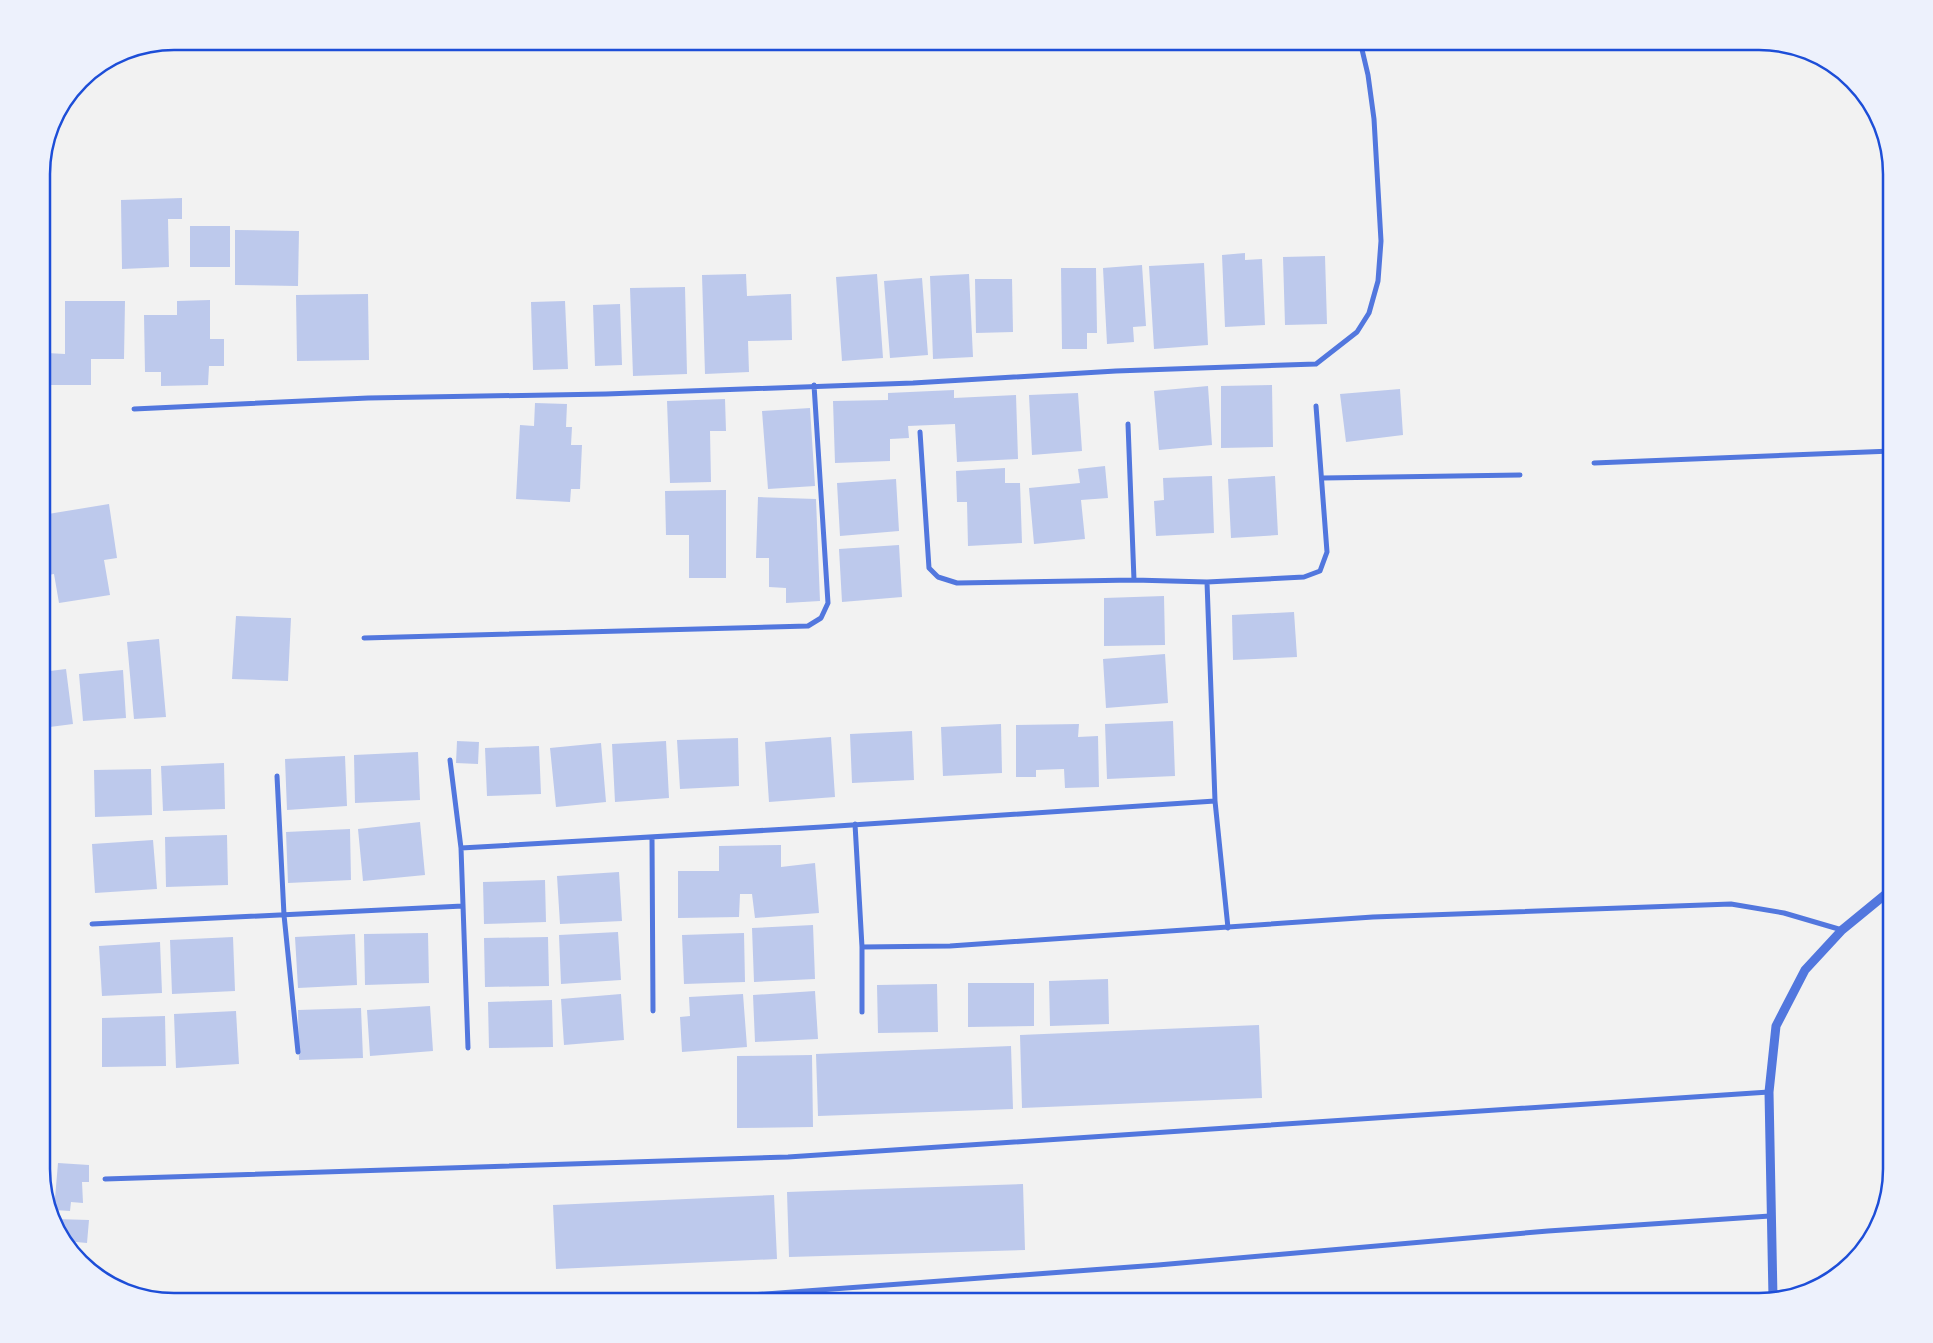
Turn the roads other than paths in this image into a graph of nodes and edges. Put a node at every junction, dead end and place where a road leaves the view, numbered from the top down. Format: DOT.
graph roads {
  1 [pos="1362,50"];
  2 [pos="814,385"];
  3 [pos="1316,406"];
  4 [pos="134,409"];
  5 [pos="1128,424"];
  6 [pos="920,432"];
  7 [pos="1883,450"];
  8 [pos="1594,463"];
  9 [pos="1520,475"];
  10 [pos="1323,478"];
  11 [pos="1134,580"];
  12 [pos="1207,582"];
  13 [pos="364,638"];
  14 [pos="450,760"];
  15 [pos="277,776"];
  16 [pos="1215,801"];
  17 [pos="855,824"];
  18 [pos="652,837"];
  19 [pos="461,848"];
  20 [pos="1883,896"];
  21 [pos="463,906"];
  22 [pos="284,915"];
  23 [pos="92,924"];
  24 [pos="1228,928"];
  25 [pos="1842,930"];
  26 [pos="862,947"];
  27 [pos="653,1011"];
  28 [pos="862,1012"];
  29 [pos="468,1048"];
  30 [pos="298,1052"];
  31 [pos="1769,1092"];
  32 [pos="105,1179"];
  33 [pos="1770,1216"];
  34 [pos="1773,1292"];
  35 [pos="777,1293"];
  1 -- 2 [label="street"];
  2 -- 4 [label="street"];
  2 -- 13 [label="street"];
  3 -- 10 [label="street"];
  5 -- 11 [label="street"];
  6 -- 11 [label="street"];
  7 -- 8 [label="street"];
  9 -- 10 [label="street"];
  10 -- 12 [label="street"];
  11 -- 12 [label="street"];
  12 -- 16 [label="street"];
  14 -- 19 [label="street"];
  15 -- 22 [label="street"];
  16 -- 17 [label="street"];
  16 -- 24 [label="street"];
  17 -- 18 [label="street"];
  17 -- 26 [label="street"];
  18 -- 19 [label="street"];
  18 -- 27 [label="street"];
  19 -- 21 [label="street"];
  20 -- 25 [label="street"];
  21 -- 22 [label="street"];
  21 -- 29 [label="street"];
  22 -- 23 [label="street"];
  22 -- 30 [label="street"];
  24 -- 25 [label="street"];
  24 -- 26 [label="street"];
  25 -- 31 [label="street"];
  26 -- 28 [label="street"];
  31 -- 32 [label="street"];
  31 -- 33 [label="street"];
  33 -- 34 [label="street"];
  33 -- 35 [label="street"];
}
